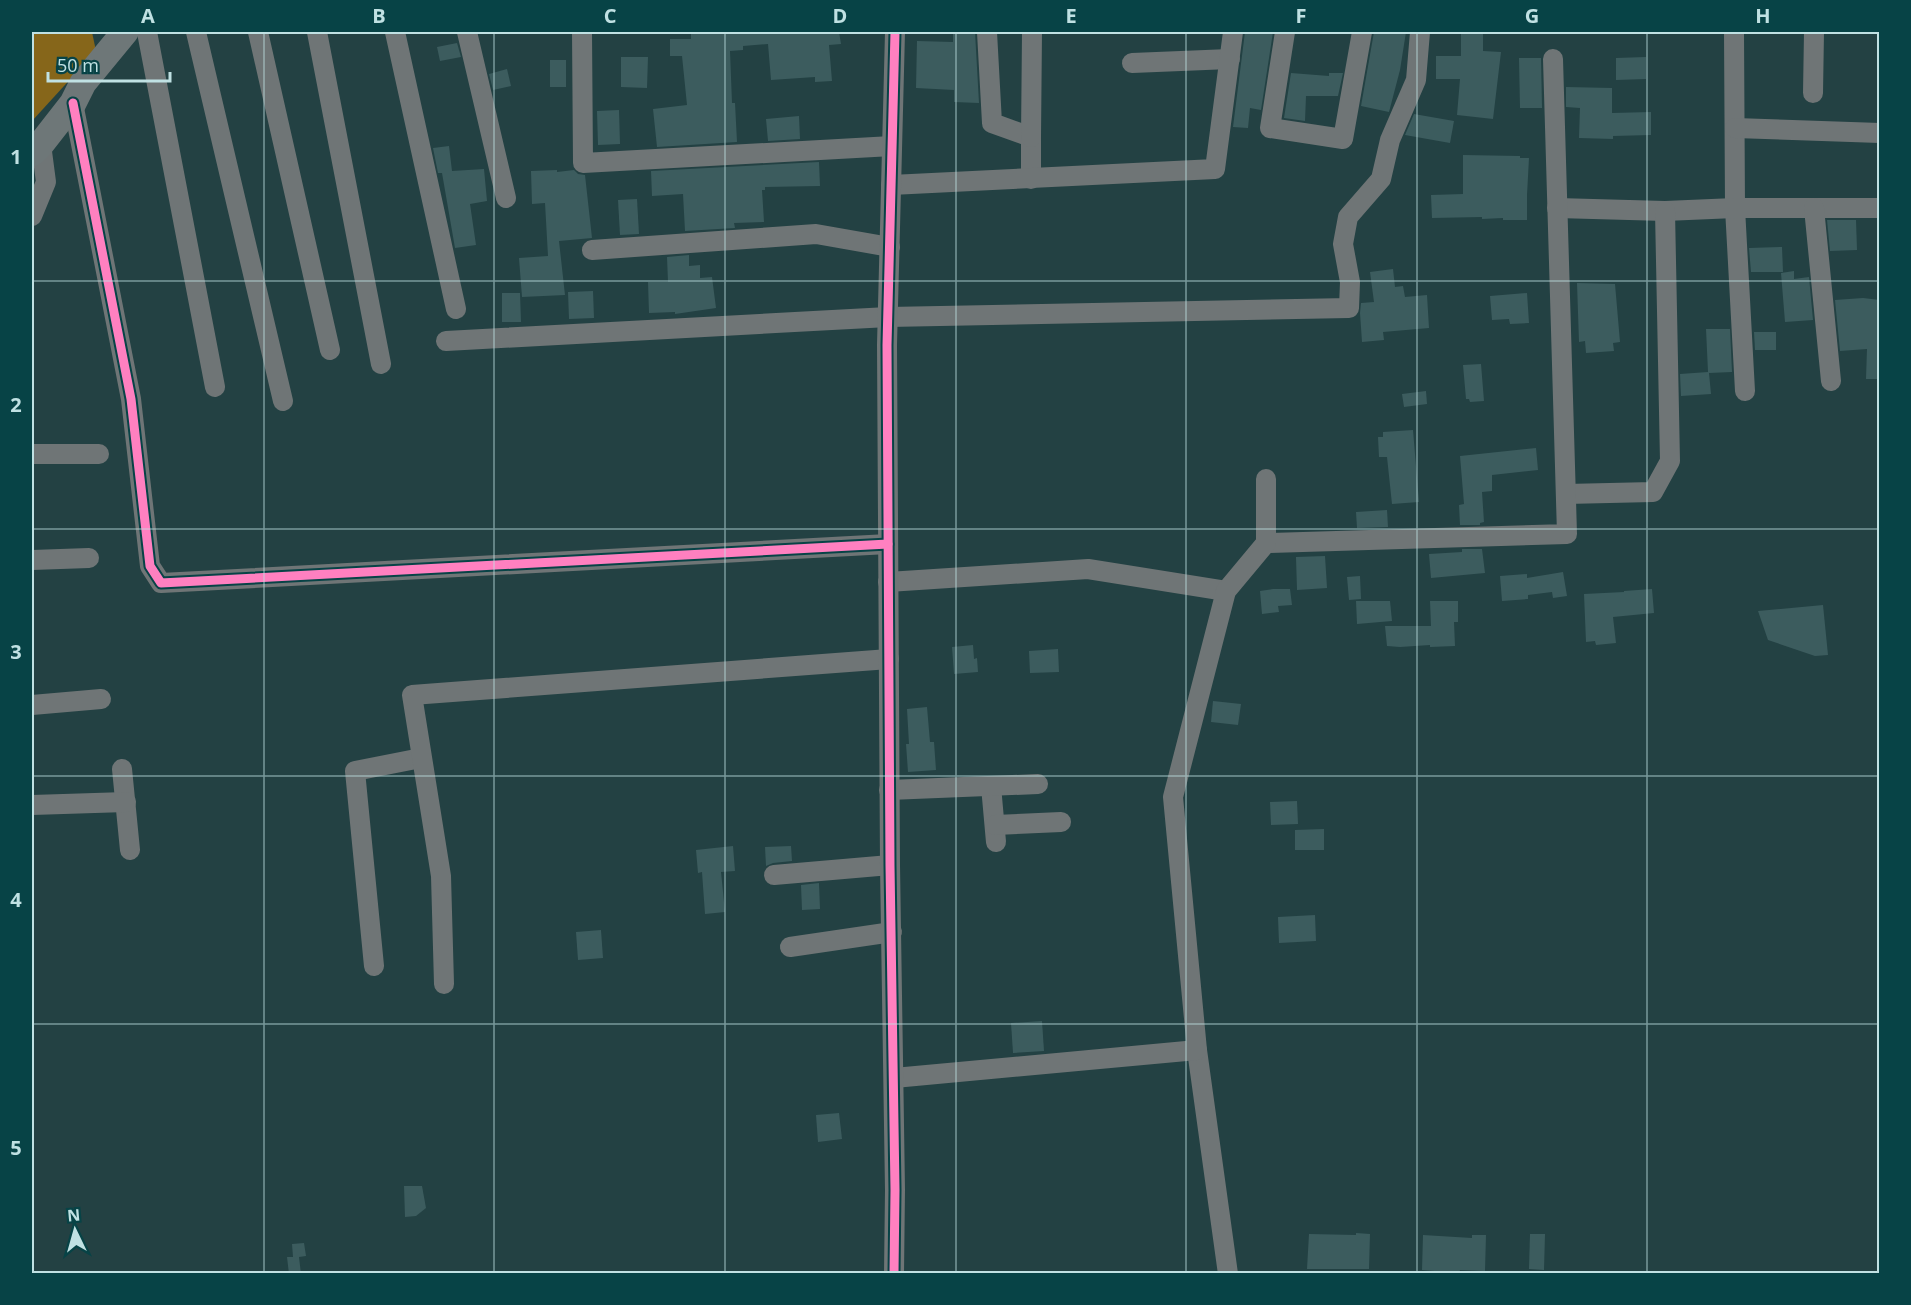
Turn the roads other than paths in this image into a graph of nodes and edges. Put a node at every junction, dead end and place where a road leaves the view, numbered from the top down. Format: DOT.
graph roads {
  1 [pos="147,32"];
  2 [pos="196,32"];
  3 [pos="258,32"];
  4 [pos="317,32"];
  5 [pos="395,32"];
  6 [pos="466,32"];
  7 [pos="582,32"];
  8 [pos="895,32"];
  9 [pos="987,32"];
  10 [pos="1032,32"];
  11 [pos="1233,32"];
  12 [pos="1285,32"];
  13 [pos="1362,32"];
  14 [pos="1420,32"];
  15 [pos="1734,32"];
  16 [pos="1814,32"];
  17 [pos="113,38"];
  18 [pos="1230,59"];
  19 [pos="1553,59"];
  20 [pos="1132,63"];
  21 [pos="1813,93"];
  22 [pos="73,103"];
  23 [pos="1735,128"];
  24 [pos="1880,133"];
  25 [pos="1031,137"];
  26 [pos="892,146"];
  27 [pos="36,148"];
  28 [pos="1031,178"];
  29 [pos="891,185"];
  30 [pos="506,198"];
  31 [pos="1557,208"];
  32 [pos="1735,208"];
  33 [pos="1814,208"];
  34 [pos="1880,208"];
  35 [pos="1665,211"];
  36 [pos="32,216"];
  37 [pos="890,247"];
  38 [pos="592,250"];
  39 [pos="456,309"];
  40 [pos="888,317"];
  41 [pos="446,341"];
  42 [pos="330,350"];
  43 [pos="381,364"];
  44 [pos="1831,381"];
  45 [pos="215,387"];
  46 [pos="1745,391"];
  47 [pos="283,401"];
  48 [pos="32,454"];
  49 [pos="99,454"];
  50 [pos="1266,479"];
  51 [pos="1566,494"];
  52 [pos="1266,543"];
  53 [pos="888,544"];
  54 [pos="89,558"];
  55 [pos="32,560"];
  56 [pos="888,582"];
  57 [pos="1226,591"];
  58 [pos="889,659"];
  59 [pos="101,699"];
  60 [pos="32,705"];
  61 [pos="421,758"];
  62 [pos="122,770"];
  63 [pos="1038,784"];
  64 [pos="991,786"];
  65 [pos="889,790"];
  66 [pos="126,802"];
  67 [pos="32,805"];
  68 [pos="1061,822"];
  69 [pos="130,850"];
  70 [pos="890,865"];
  71 [pos="774,875"];
  72 [pos="892,932"];
  73 [pos="790,947"];
  74 [pos="374,966"];
  75 [pos="444,984"];
  76 [pos="1197,1050"];
  77 [pos="894,1078"];
  78 [pos="894,1274"];
  79 [pos="1228,1274"];
  1 -- 45 [label="street"];
  2 -- 47 [label="street"];
  3 -- 42 [label="street"];
  4 -- 43 [label="street"];
  5 -- 39 [label="street"];
  6 -- 30 [label="street"];
  7 -- 26 [label="street"];
  8 -- 26 [label="street"];
  9 -- 25 [label="street"];
  10 -- 25 [label="street"];
  11 -- 18 [label="street"];
  12 -- 13 [label="street"];
  14 -- 40 [label="street"];
  15 -- 23 [label="street"];
  16 -- 21 [label="street"];
  17 -- 22 [label="street"];
  18 -- 20 [label="street"];
  18 -- 28 [label="street"];
  19 -- 31 [label="street"];
  22 -- 27 [label="street"];
  22 -- 53 [label="street"];
  23 -- 24 [label="street"];
  23 -- 32 [label="street"];
  25 -- 28 [label="street"];
  26 -- 29 [label="street"];
  27 -- 36 [label="street"];
  28 -- 29 [label="street"];
  29 -- 37 [label="street"];
  31 -- 35 [label="street"];
  31 -- 51 [label="street"];
  32 -- 33 [label="street"];
  32 -- 35 [label="street"];
  32 -- 46 [label="street"];
  33 -- 34 [label="street"];
  33 -- 44 [label="street"];
  35 -- 51 [label="street"];
  37 -- 38 [label="street"];
  37 -- 40 [label="street"];
  40 -- 41 [label="street"];
  40 -- 53 [label="street"];
  48 -- 49 [label="street"];
  50 -- 52 [label="street"];
  51 -- 52 [label="street"];
  52 -- 57 [label="street"];
  53 -- 56 [label="street"];
  54 -- 55 [label="street"];
  56 -- 57 [label="street"];
  56 -- 58 [label="street"];
  57 -- 76 [label="street"];
  58 -- 61 [label="street"];
  58 -- 65 [label="street"];
  59 -- 60 [label="street"];
  61 -- 74 [label="street"];
  61 -- 75 [label="street"];
  62 -- 66 [label="street"];
  63 -- 64 [label="street"];
  64 -- 65 [label="street"];
  64 -- 68 [label="street"];
  65 -- 70 [label="street"];
  66 -- 67 [label="street"];
  66 -- 69 [label="street"];
  70 -- 71 [label="street"];
  70 -- 72 [label="street"];
  72 -- 73 [label="street"];
  72 -- 77 [label="street"];
  76 -- 77 [label="street"];
  76 -- 79 [label="street"];
  77 -- 78 [label="street"];
}
